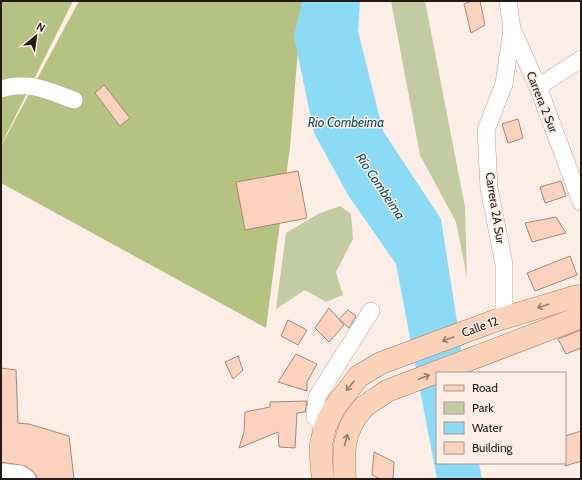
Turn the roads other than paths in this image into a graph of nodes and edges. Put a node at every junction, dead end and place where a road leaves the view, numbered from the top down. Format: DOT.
graph roads {
  1 [pos="508,1"];
  2 [pos="512,29"];
  3 [pos="581,59"];
  4 [pos="538,87"];
  5 [pos="1,90"];
  6 [pos="74,100"];
  7 [pos="581,202"];
  8 [pos="581,296"];
  9 [pos="371,311"];
  10 [pos="581,317"];
  11 [pos="501,319"];
  12 [pos="436,372"];
  13 [pos="437,372"];
  14 [pos="325,427"];
  15 [pos="1,472"];
  16 [pos="27,479"];
  17 [pos="323,479"];
  18 [pos="345,479"];
  1 -- 2 [label="street, Carrera 2 Sur"];
  2 -- 4 [label="street, Carrera 2 Sur"];
  2 -- 11 [label="street, Carrera 2A Sur"];
  3 -- 4 [label="street"];
  4 -- 7 [label="street, Carrera 2 Sur"];
  5 -- 6 [label="street"];
  8 -- 11 [label="main road, Calle 12, one-way"];
  9 -- 14 [label="street"];
  13 -- 10 [label="main road, one-way"];
  11 -- 14 [label="main road, Calle 12, one-way"];
  18 -- 12 [label="main road, one-way"];
  14 -- 17 [label="main road, Calle 12"];
  15 -- 16 [label="street"];
}
